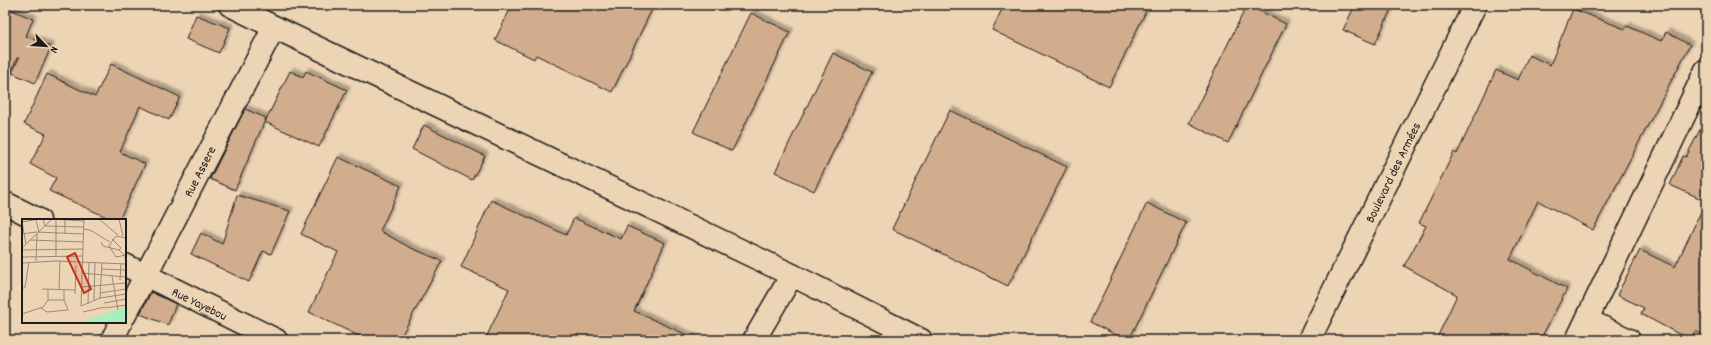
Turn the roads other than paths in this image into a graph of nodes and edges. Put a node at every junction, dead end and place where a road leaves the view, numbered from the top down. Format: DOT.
graph roads {
  1 [pos="230,5"];
  2 [pos="1475,5"];
  3 [pos="274,27"];
  4 [pos="1706,70"];
  5 [pos="5,203"];
  6 [pos="37,219"];
  7 [pos="126,265"];
  8 [pos="146,275"];
  9 [pos="792,276"];
  10 [pos="126,313"];
  11 [pos="1587,320"];
  12 [pos="120,323"];
  13 [pos="112,340"];
  14 [pos="276,340"];
  15 [pos="754,340"];
  16 [pos="921,340"];
  17 [pos="1309,340"];
  18 [pos="1577,340"];
  19 [pos="1629,340"];
  1 -- 3 [label="street"];
  2 -- 17 [label="street, Boulevard des Armées"];
  3 -- 8 [label="street, Rue Assere"];
  3 -- 9 [label="street"];
  4 -- 11 [label="street"];
  5 -- 6 [label="street"];
  7 -- 8 [label="street, Rue Yayebou"];
  8 -- 10 [label="street, Rue Assere"];
  8 -- 14 [label="street, Rue Yayebou"];
  9 -- 15 [label="street"];
  9 -- 16 [label="street"];
  11 -- 18 [label="street"];
  11 -- 19 [label="street"];
  12 -- 13 [label="street"];
}
